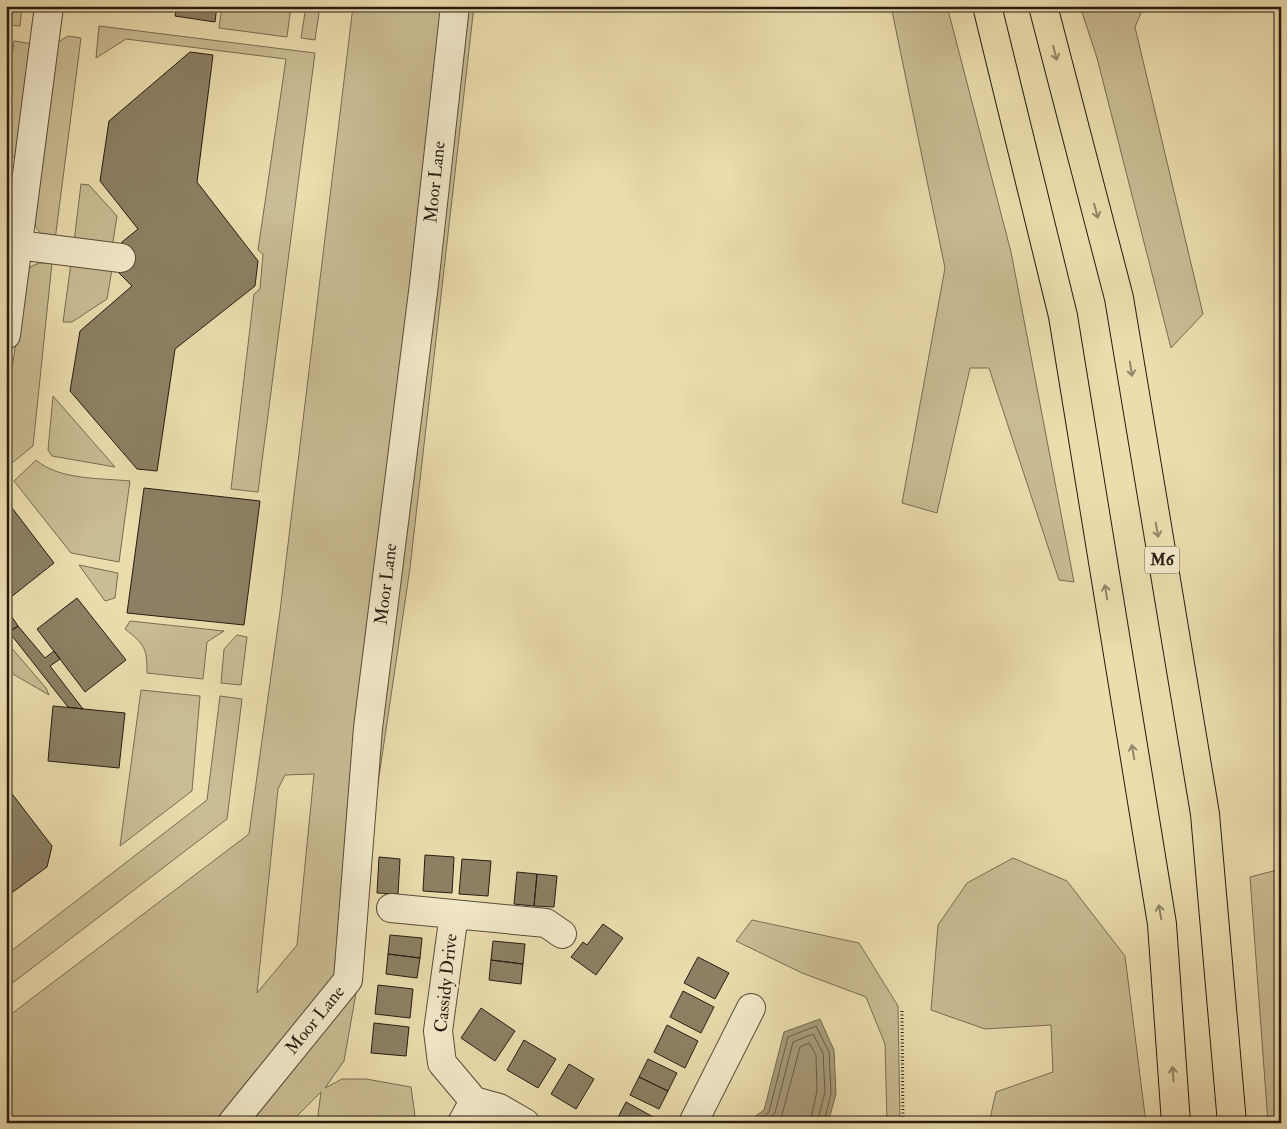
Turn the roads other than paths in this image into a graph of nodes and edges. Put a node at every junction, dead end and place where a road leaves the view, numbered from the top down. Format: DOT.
graph roads {
  1 [pos="49,6"];
  2 [pos="455,6"];
  3 [pos="987,6"];
  4 [pos="1043,6"];
  5 [pos="18,246"];
  6 [pos="120,258"];
  7 [pos="6,336"];
  8 [pos="391,908"];
  9 [pos="454,914"];
  10 [pos="562,934"];
  11 [pos="752,1008"];
  12 [pos="468,1112"];
  13 [pos="232,1123"];
  14 [pos="525,1123"];
  15 [pos="693,1123"];
  16 [pos="1176,1123"];
  17 [pos="1232,1123"];
  1 -- 5 [label="street"];
  2 -- 13 [label="street, Moor Lane"];
  16 -- 3 [label="highway, one-way"];
  4 -- 17 [label="highway, M6, one-way"];
  5 -- 6 [label="street"];
  5 -- 7 [label="street"];
  8 -- 9 [label="street"];
  9 -- 10 [label="street"];
  9 -- 12 [label="street, Cassidy Drive"];
  11 -- 15 [label="street"];
  12 -- 14 [label="street, Cassidy Drive"];
}
